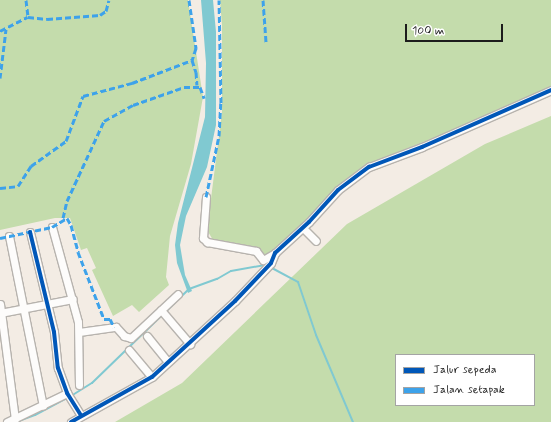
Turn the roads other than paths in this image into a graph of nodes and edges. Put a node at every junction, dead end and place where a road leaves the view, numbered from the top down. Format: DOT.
graph roads {
  1 [pos="551,90"];
  2 [pos="206,197"];
  3 [pos="52,227"];
  4 [pos="303,228"];
  5 [pos="30,232"];
  6 [pos="9,236"];
  7 [pos="316,241"];
  8 [pos="275,253"];
  9 [pos="178,294"];
  10 [pos="73,299"];
  11 [pos="0,304"];
  12 [pos="48,305"];
  13 [pos="24,310"];
  14 [pos="1,313"];
  15 [pos="164,313"];
  16 [pos="78,332"];
  17 [pos="147,336"];
  18 [pos="190,344"];
  19 [pos="129,350"];
  20 [pos="168,362"];
  21 [pos="152,377"];
  22 [pos="79,385"];
  23 [pos="69,396"];
  24 [pos="43,406"];
  25 [pos="80,415"];
  26 [pos="15,419"];
  27 [pos="7,422"];
  28 [pos="71,422"];
  1 -- 4 [label="street"];
  2 -- 8 [label="street"];
  3 -- 10 [label="street"];
  4 -- 7 [label="street"];
  4 -- 8 [label="street"];
  5 -- 12 [label="street"];
  6 -- 13 [label="street"];
  8 -- 18 [label="street"];
  9 -- 15 [label="street"];
  10 -- 12 [label="street"];
  10 -- 16 [label="street"];
  11 -- 14 [label="street"];
  12 -- 13 [label="street"];
  12 -- 23 [label="street"];
  13 -- 14 [label="street"];
  13 -- 24 [label="street"];
  14 -- 26 [label="street"];
  15 -- 16 [label="street"];
  15 -- 18 [label="street"];
  16 -- 22 [label="street"];
  17 -- 20 [label="street"];
  18 -- 20 [label="street"];
  19 -- 21 [label="street"];
  20 -- 21 [label="street"];
  21 -- 25 [label="street"];
  23 -- 24 [label="street"];
  23 -- 25 [label="street"];
  24 -- 26 [label="street"];
  25 -- 28 [label="street"];
  26 -- 27 [label="street"];
}
